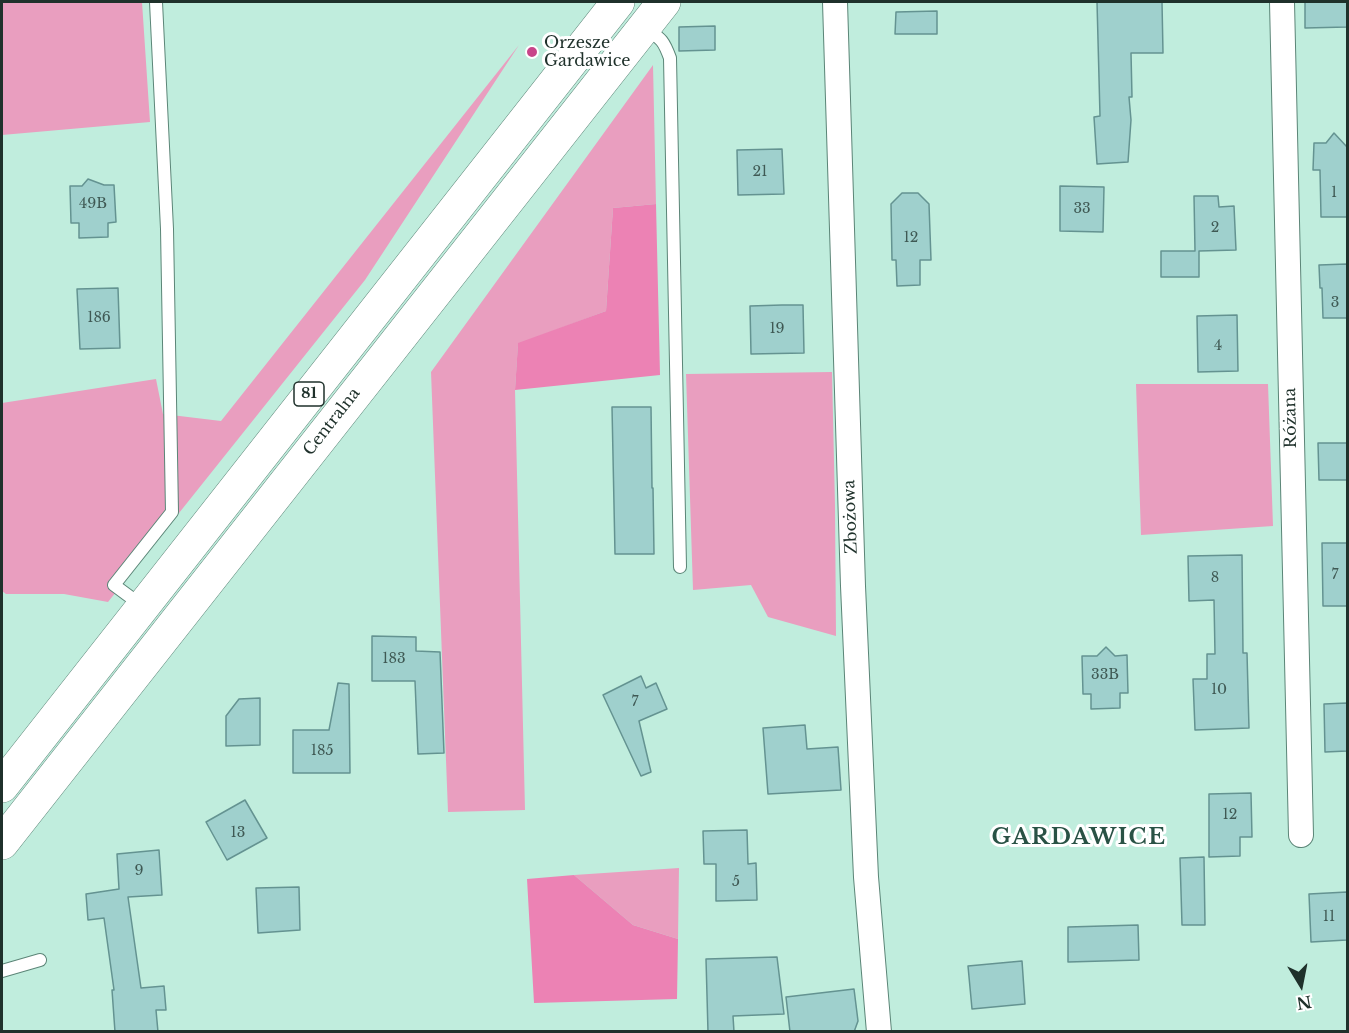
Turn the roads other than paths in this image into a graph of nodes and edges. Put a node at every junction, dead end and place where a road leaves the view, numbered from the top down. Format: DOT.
graph roads {
  1 [pos="156,2"];
  2 [pos="618,2"];
  3 [pos="664,2"];
  4 [pos="835,2"];
  5 [pos="1282,2"];
  6 [pos="644,27"];
  7 [pos="681,567"];
  8 [pos="143,606"];
  9 [pos="2,786"];
  10 [pos="1301,835"];
  11 [pos="2,843"];
  12 [pos="40,960"];
  13 [pos="2,971"];
  14 [pos="879,1032"];
  1 -- 8 [label="lane"];
  2 -- 8 [label="main road, 81"];
  3 -- 6 [label="main road, Centralna / 81"];
  4 -- 14 [label="street, Zbożowa"];
  5 -- 10 [label="street, Różana"];
  6 -- 7 [label="lane"];
  6 -- 11 [label="main road, Centralna / 81"];
  8 -- 9 [label="main road, 81"];
  12 -- 13 [label="lane"];
}
